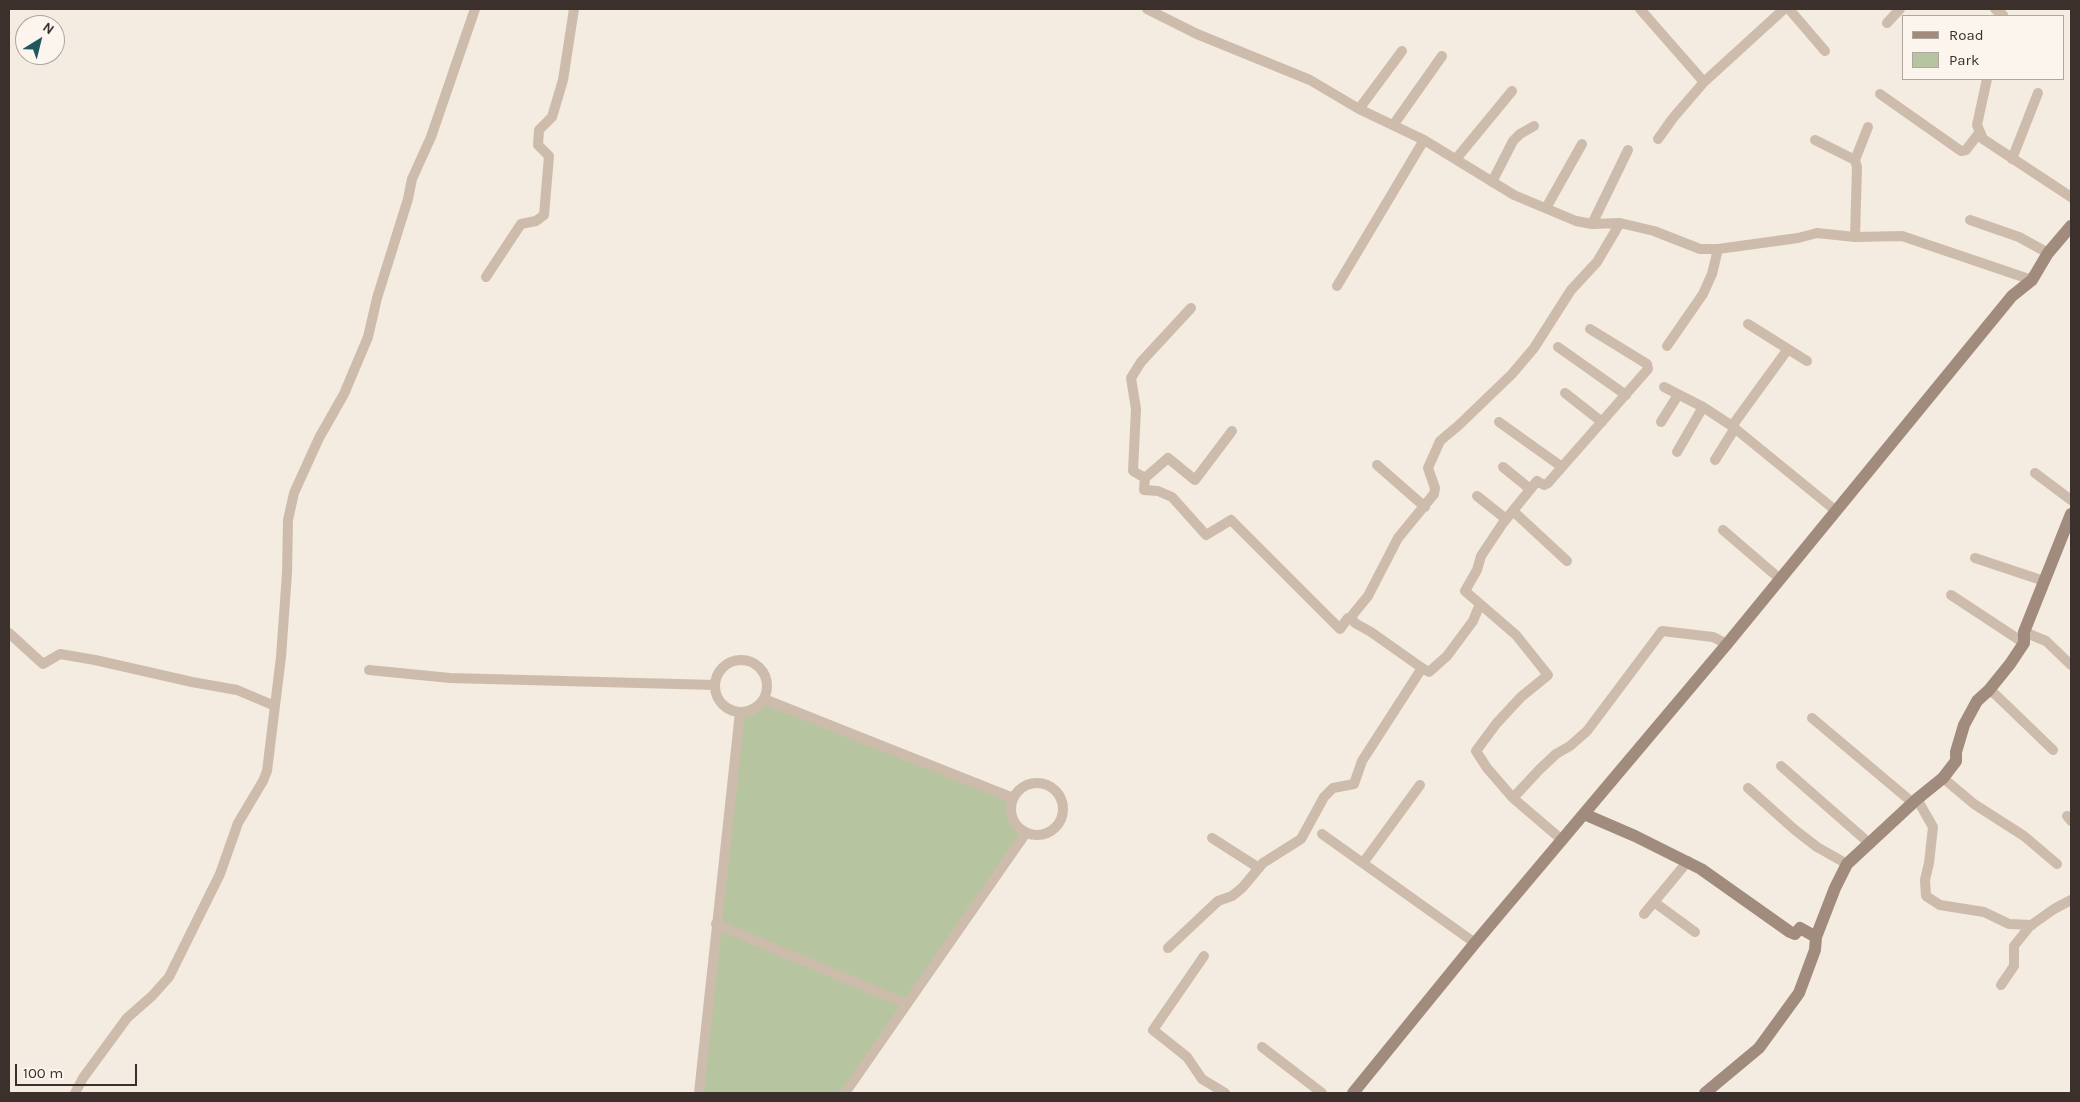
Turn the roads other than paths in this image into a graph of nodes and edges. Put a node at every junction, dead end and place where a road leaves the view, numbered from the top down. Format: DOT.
graph roads {
  1 [pos="475,9"];
  2 [pos="574,9"];
  3 [pos="1147,9"];
  4 [pos="1640,9"];
  5 [pos="1784,9"];
  6 [pos="1789,9"];
  7 [pos="1900,9"];
  8 [pos="1886,23"];
  9 [pos="1402,51"];
  10 [pos="1825,51"];
  11 [pos="1442,56"];
  12 [pos="1987,80"];
  13 [pos="1704,82"];
  14 [pos="1512,91"];
  15 [pos="2038,93"];
  16 [pos="1880,94"];
  17 [pos="1359,108"];
  18 [pos="1394,124"];
  19 [pos="1534,126"];
  20 [pos="1868,127"];
  21 [pos="1979,133"];
  22 [pos="1658,139"];
  23 [pos="1424,140"];
  24 [pos="1815,140"];
  25 [pos="1582,144"];
  26 [pos="1628,150"];
  27 [pos="1456,159"];
  28 [pos="2012,159"];
  29 [pos="1855,160"];
  30 [pos="1492,182"];
  31 [pos="2071,197"];
  32 [pos="1546,208"];
  33 [pos="1970,220"];
  34 [pos="1620,223"];
  35 [pos="1592,224"];
  36 [pos="2071,226"];
  37 [pos="1855,237"];
  38 [pos="1718,249"];
  39 [pos="2048,253"];
  40 [pos="486,277"];
  41 [pos="2032,280"];
  42 [pos="1337,286"];
  43 [pos="1191,308"];
  44 [pos="1748,324"];
  45 [pos="1590,329"];
  46 [pos="1558,346"];
  47 [pos="1667,346"];
  48 [pos="1788,349"];
  49 [pos="1807,361"];
  50 [pos="1664,387"];
  51 [pos="1564,393"];
  52 [pos="1626,395"];
  53 [pos="1678,395"];
  54 [pos="1702,407"];
  55 [pos="1499,422"];
  56 [pos="1602,422"];
  57 [pos="1661,422"];
  58 [pos="1734,427"];
  59 [pos="1232,431"];
  60 [pos="1677,452"];
  61 [pos="1715,460"];
  62 [pos="1376,465"];
  63 [pos="1503,467"];
  64 [pos="1562,467"];
  65 [pos="2035,473"];
  66 [pos="1145,478"];
  67 [pos="1530,489"];
  68 [pos="1477,496"];
  69 [pos="2071,500"];
  70 [pos="1425,506"];
  71 [pos="1835,510"];
  72 [pos="2071,514"];
  73 [pos="1510,515"];
  74 [pos="1724,530"];
  75 [pos="1975,558"];
  76 [pos="1567,561"];
  77 [pos="1780,579"];
  78 [pos="2044,581"];
  79 [pos="1950,595"];
  80 [pos="1480,604"];
  81 [pos="1350,618"];
  82 [pos="9,633"];
  83 [pos="2024,638"];
  84 [pos="1727,644"];
  85 [pos="2071,665"];
  86 [pos="1422,668"];
  87 [pos="369,670"];
  88 [pos="715,685"];
  89 [pos="1989,690"];
  90 [pos="764,699"];
  91 [pos="275,706"];
  92 [pos="740,712"];
  93 [pos="1812,718"];
  94 [pos="2053,750"];
  95 [pos="1781,766"];
  96 [pos="1944,778"];
  97 [pos="1420,785"];
  98 [pos="1748,788"];
  99 [pos="1013,798"];
  100 [pos="1513,798"];
  101 [pos="1915,801"];
  102 [pos="1584,814"];
  103 [pos="1026,833"];
  104 [pos="1322,834"];
  105 [pos="1212,838"];
  106 [pos="1562,840"];
  107 [pos="1869,843"];
  108 [pos="1688,861"];
  109 [pos="1363,863"];
  110 [pos="1848,864"];
  111 [pos="2057,864"];
  112 [pos="1259,868"];
  113 [pos="2071,900"];
  114 [pos="1654,902"];
  115 [pos="1644,914"];
  116 [pos="716,924"];
  117 [pos="2032,925"];
  118 [pos="1695,932"];
  119 [pos="1816,937"];
  120 [pos="1475,943"];
  121 [pos="1168,948"];
  122 [pos="1204,956"];
  123 [pos="2001,985"];
  124 [pos="907,1004"];
  125 [pos="1262,1047"];
  126 [pos="75,1093"];
  127 [pos="699,1093"];
  128 [pos="846,1093"];
  129 [pos="1226,1093"];
  130 [pos="1322,1093"];
  131 [pos="1353,1093"];
  132 [pos="1704,1093"];
  1 -- 91 [label="street"];
  2 -- 40 [label="street"];
  3 -- 17 [label="street"];
  4 -- 13 [label="street"];
  5 -- 13 [label="street"];
  6 -- 10 [label="street"];
  7 -- 8 [label="street"];
  9 -- 17 [label="street"];
  11 -- 18 [label="street"];
  12 -- 21 [label="street"];
  13 -- 22 [label="street"];
  14 -- 27 [label="street"];
  15 -- 28 [label="street"];
  16 -- 21 [label="street"];
  17 -- 18 [label="street"];
  18 -- 23 [label="street"];
  19 -- 30 [label="street"];
  20 -- 29 [label="street"];
  21 -- 28 [label="street"];
  23 -- 27 [label="street"];
  23 -- 42 [label="street"];
  24 -- 29 [label="street"];
  25 -- 32 [label="street"];
  26 -- 35 [label="street"];
  27 -- 30 [label="street"];
  28 -- 31 [label="street"];
  29 -- 37 [label="street"];
  30 -- 32 [label="street"];
  32 -- 35 [label="street"];
  33 -- 39 [label="street"];
  34 -- 35 [label="street"];
  34 -- 38 [label="street"];
  34 -- 70 [label="street"];
  36 -- 39 [label="main road"];
  37 -- 38 [label="street"];
  37 -- 41 [label="street"];
  38 -- 47 [label="street"];
  39 -- 41 [label="main road"];
  41 -- 71 [label="main road"];
  43 -- 66 [label="street"];
  44 -- 48 [label="street"];
  45 -- 52 [label="street"];
  46 -- 52 [label="street"];
  48 -- 49 [label="street"];
  48 -- 58 [label="street"];
  50 -- 53 [label="street"];
  51 -- 56 [label="street"];
  52 -- 56 [label="street"];
  53 -- 54 [label="street"];
  53 -- 57 [label="street"];
  54 -- 58 [label="street"];
  54 -- 60 [label="street"];
  55 -- 64 [label="street"];
  56 -- 64 [label="street"];
  58 -- 61 [label="street"];
  58 -- 71 [label="street"];
  59 -- 66 [label="street"];
  62 -- 70 [label="street"];
  63 -- 67 [label="street"];
  64 -- 67 [label="street"];
  65 -- 69 [label="street"];
  66 -- 81 [label="street"];
  67 -- 73 [label="street"];
  68 -- 73 [label="street"];
  70 -- 81 [label="street"];
  71 -- 77 [label="main road"];
  72 -- 78 [label="main road"];
  73 -- 76 [label="street"];
  73 -- 80 [label="street"];
  74 -- 77 [label="street"];
  75 -- 78 [label="street"];
  77 -- 84 [label="main road"];
  78 -- 83 [label="main road"];
  79 -- 83 [label="street"];
  80 -- 86 [label="street"];
  80 -- 100 [label="street"];
  81 -- 86 [label="street"];
  82 -- 91 [label="street"];
  83 -- 85 [label="street"];
  83 -- 89 [label="main road"];
  84 -- 100 [label="street"];
  84 -- 102 [label="main road"];
  86 -- 112 [label="street"];
  87 -- 88 [label="street"];
  88 -- 90 [label="street"];
  88 -- 92 [label="street"];
  89 -- 94 [label="street"];
  89 -- 96 [label="main road"];
  90 -- 92 [label="street"];
  90 -- 99 [label="street"];
  91 -- 126 [label="street"];
  92 -- 116 [label="street"];
  93 -- 101 [label="street"];
  95 -- 107 [label="street"];
  96 -- 101 [label="main road"];
  96 -- 111 [label="street"];
  97 -- 109 [label="street"];
  98 -- 110 [label="street"];
  99 -- 103 [label="street"];
  99 -- 103 [label="street"];
  100 -- 106 [label="street"];
  101 -- 107 [label="main road"];
  101 -- 117 [label="street"];
  102 -- 106 [label="main road"];
  102 -- 108 [label="main road"];
  103 -- 124 [label="street"];
  104 -- 109 [label="street"];
  105 -- 112 [label="street"];
  106 -- 120 [label="main road"];
  107 -- 110 [label="main road"];
  108 -- 114 [label="street"];
  108 -- 119 [label="main road"];
  109 -- 120 [label="street"];
  110 -- 119 [label="main road"];
  112 -- 121 [label="street"];
  113 -- 117 [label="street"];
  114 -- 115 [label="street"];
  114 -- 118 [label="street"];
  116 -- 124 [label="street"];
  116 -- 127 [label="street"];
  117 -- 123 [label="street"];
  119 -- 132 [label="main road"];
  120 -- 131 [label="main road"];
  122 -- 129 [label="street"];
  124 -- 128 [label="street"];
  125 -- 130 [label="street"];
}
